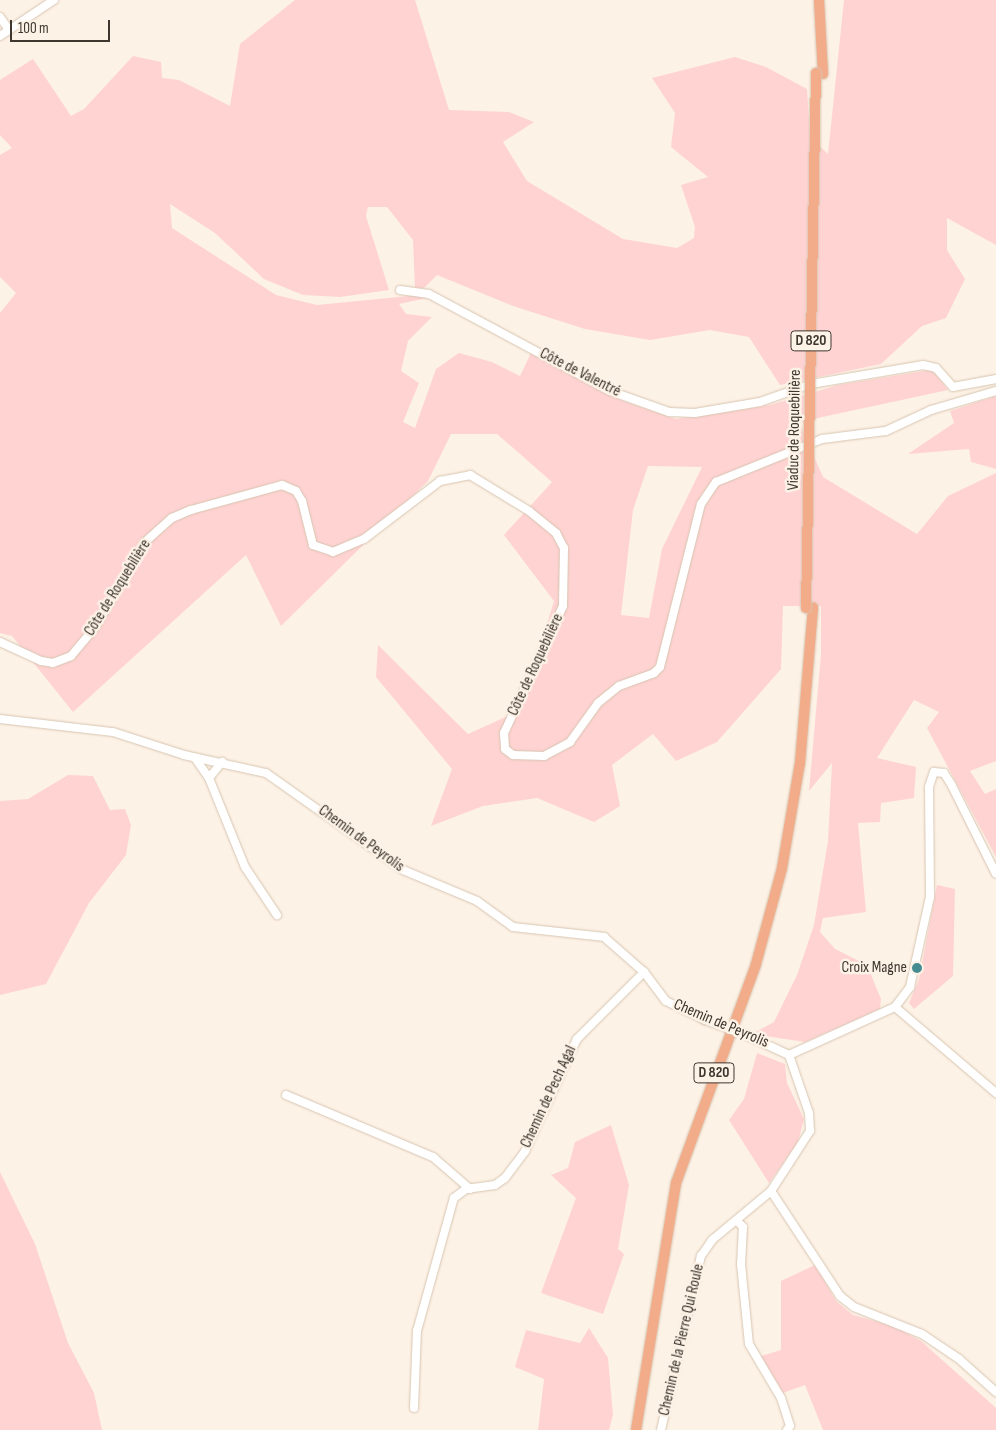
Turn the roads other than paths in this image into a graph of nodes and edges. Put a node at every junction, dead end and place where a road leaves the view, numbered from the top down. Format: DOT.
graph roads {
  1 [pos="54,0"];
  2 [pos="813,0"];
  3 [pos="820,0"];
  4 [pos="0,17"];
  5 [pos="9,30"];
  6 [pos="0,36"];
  7 [pos="820,74"];
  8 [pos="400,290"];
  9 [pos="996,379"];
  10 [pos="996,391"];
  11 [pos="0,642"];
  12 [pos="0,719"];
  13 [pos="195,758"];
  14 [pos="222,762"];
  15 [pos="209,778"];
  16 [pos="996,874"];
  17 [pos="277,915"];
  18 [pos="644,972"];
  19 [pos="895,1007"];
  20 [pos="789,1055"];
  21 [pos="996,1093"];
  22 [pos="286,1095"];
  23 [pos="470,1188"];
  24 [pos="771,1192"];
  25 [pos="737,1221"];
  26 [pos="996,1392"];
  27 [pos="414,1408"];
  28 [pos="636,1430"];
  29 [pos="661,1430"];
  30 [pos="787,1430"];
  1 -- 5 [label="street"];
  2 -- 7 [label="main road, D 820"];
  3 -- 7 [label="main road, D 820"];
  4 -- 5 [label="street"];
  5 -- 6 [label="street"];
  7 -- 28 [label="main road, Viaduc de Roquebilière / D 820, bridge"];
  8 -- 9 [label="street, Côte de Valentré"];
  10 -- 11 [label="street, Côte de Roquebilière"];
  12 -- 13 [label="street, Chemin de Peyrolis"];
  13 -- 14 [label="street, Chemin de Peyrolis"];
  13 -- 15 [label="street"];
  14 -- 15 [label="street"];
  14 -- 18 [label="street, Chemin de Peyrolis"];
  15 -- 17 [label="street"];
  16 -- 19 [label="street"];
  18 -- 20 [label="street, Chemin de Peyrolis, bridge"];
  18 -- 23 [label="street, Chemin de Pech Agal"];
  19 -- 20 [label="street"];
  19 -- 21 [label="street"];
  20 -- 24 [label="street"];
  22 -- 23 [label="street"];
  23 -- 27 [label="street, Chemin de Pech Agal"];
  24 -- 25 [label="street, Chemin de la Pierre Qui Roule"];
  24 -- 26 [label="street"];
  25 -- 29 [label="street, Chemin de la Pierre Qui Roule"];
  25 -- 30 [label="street"];
}
